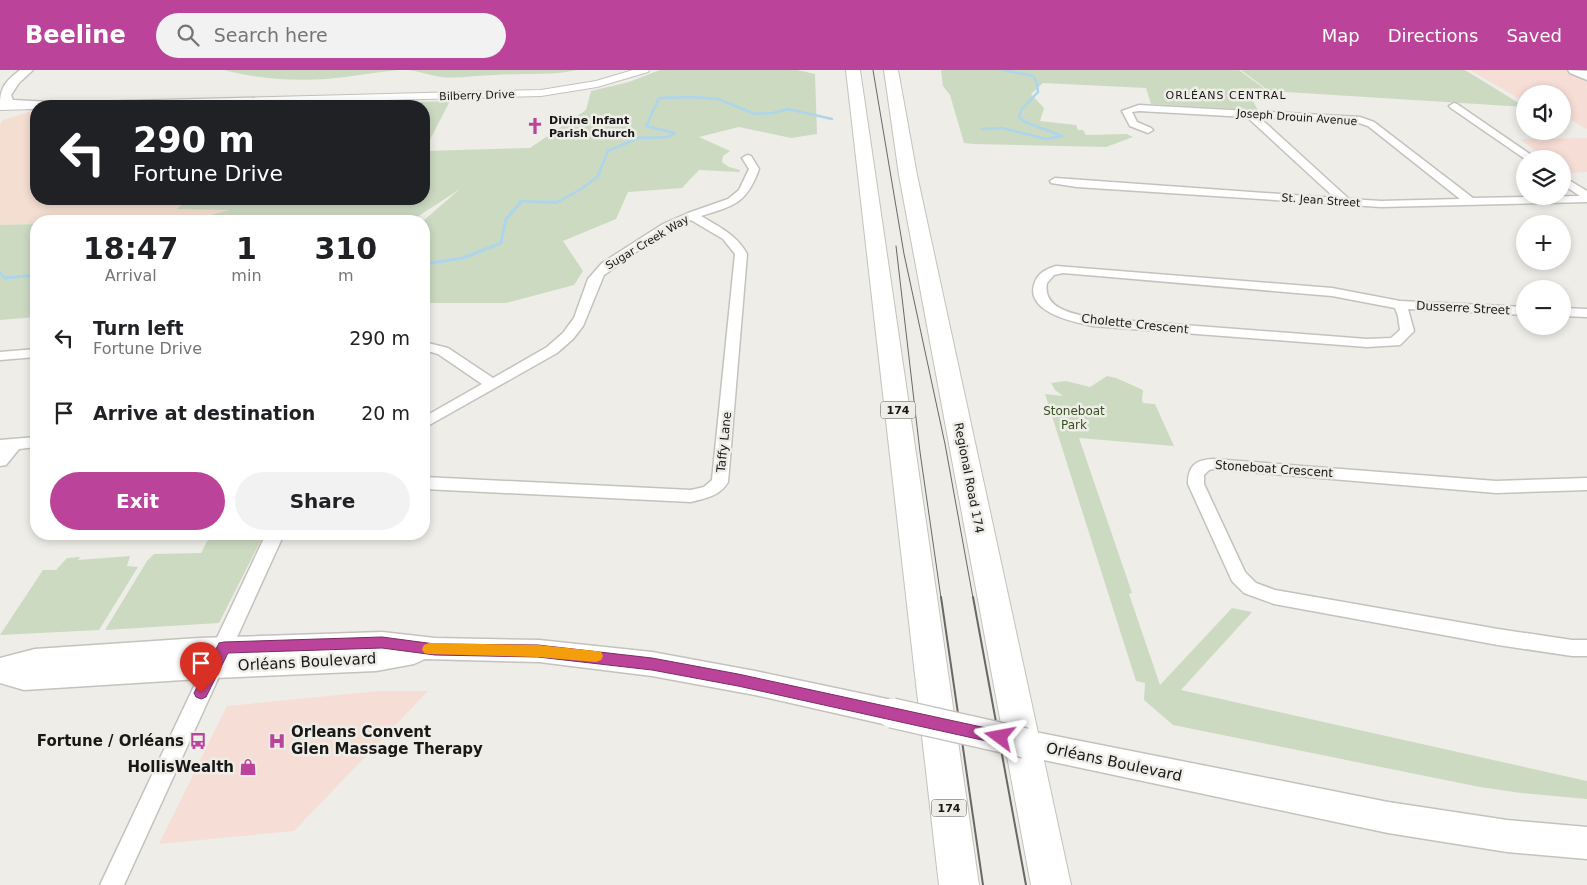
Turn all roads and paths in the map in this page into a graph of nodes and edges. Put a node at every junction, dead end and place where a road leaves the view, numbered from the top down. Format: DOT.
graph roads {
  1 [pos="17,70"];
  2 [pos="27,70"];
  3 [pos="644,70"];
  4 [pos="853,70"];
  5 [pos="891,70"];
  6 [pos="1575,70"];
  7 [pos="1587,76"];
  8 [pos="1,97"];
  9 [pos="292,100"];
  10 [pos="30,104"];
  11 [pos="30,105"];
  12 [pos="1454,106"];
  13 [pos="1250,114"];
  14 [pos="1148,130"];
  15 [pos="1519,150"];
  16 [pos="747,158"];
  17 [pos="1055,181"];
  18 [pos="1571,186"];
  19 [pos="1587,198"];
  20 [pos="1345,201"];
  21 [pos="1472,203"];
  22 [pos="692,215"];
  23 [pos="1400,305"];
  24 [pos="1516,311"];
  25 [pos="1571,312"];
  26 [pos="1587,313"];
  27 [pos="430,348"];
  28 [pos="30,354"];
  29 [pos="0,356"];
  30 [pos="492,384"];
  31 [pos="430,420"];
  32 [pos="30,443"];
  33 [pos="7,445"];
  34 [pos="0,461"];
  35 [pos="430,483"];
  36 [pos="1587,484"];
  37 [pos="272,540"];
  38 [pos="1587,648"];
  39 [pos="220,657"];
  40 [pos="0,671"];
  41 [pos="1587,844"];
  42 [pos="112,885"];
  43 [pos="959,885"];
  44 [pos="1051,885"];
  1 -- 8 [label="main road"];
  2 -- 8 [label="main road"];
  3 -- 9 [label="street, Bilberry Drive"];
  4 -- 43 [label="highway, 174"];
  5 -- 44 [label="highway, Regional Road 174"];
  6 -- 7 [label="main road"];
  8 -- 10 [label="street, Bilberry Drive"];
  8 -- 11 [label="main road"];
  12 -- 15 [label="street"];
  13 -- 14 [label="street, Joseph Drouin Avenue"];
  13 -- 20 [label="street"];
  13 -- 21 [label="street, Joseph Drouin Avenue"];
  16 -- 22 [label="street, Sugar Creek Way"];
  17 -- 20 [label="street, St. Jean Street"];
  18 -- 19 [label="street"];
  19 -- 21 [label="street, St. Jean Street"];
  20 -- 21 [label="street, St. Jean Street"];
  22 -- 30 [label="street, Sugar Creek Way"];
  22 -- 35 [label="street, Taffy Lane"];
  23 -- 23 [label="street, Cholette Crescent"];
  23 -- 24 [label="street, Dusserre Street"];
  25 -- 26 [label="street"];
  27 -- 30 [label="street"];
  28 -- 29 [label="street"];
  30 -- 31 [label="street, Sugar Creek Way"];
  32 -- 33 [label="street"];
  33 -- 34 [label="street"];
  36 -- 38 [label="street, Stoneboat Crescent"];
  37 -- 39 [label="street"];
  39 -- 40 [label="main road, Orléans Boulevard"];
  39 -- 41 [label="main road, Orléans Boulevard, bridge"];
  39 -- 42 [label="street"];
}
